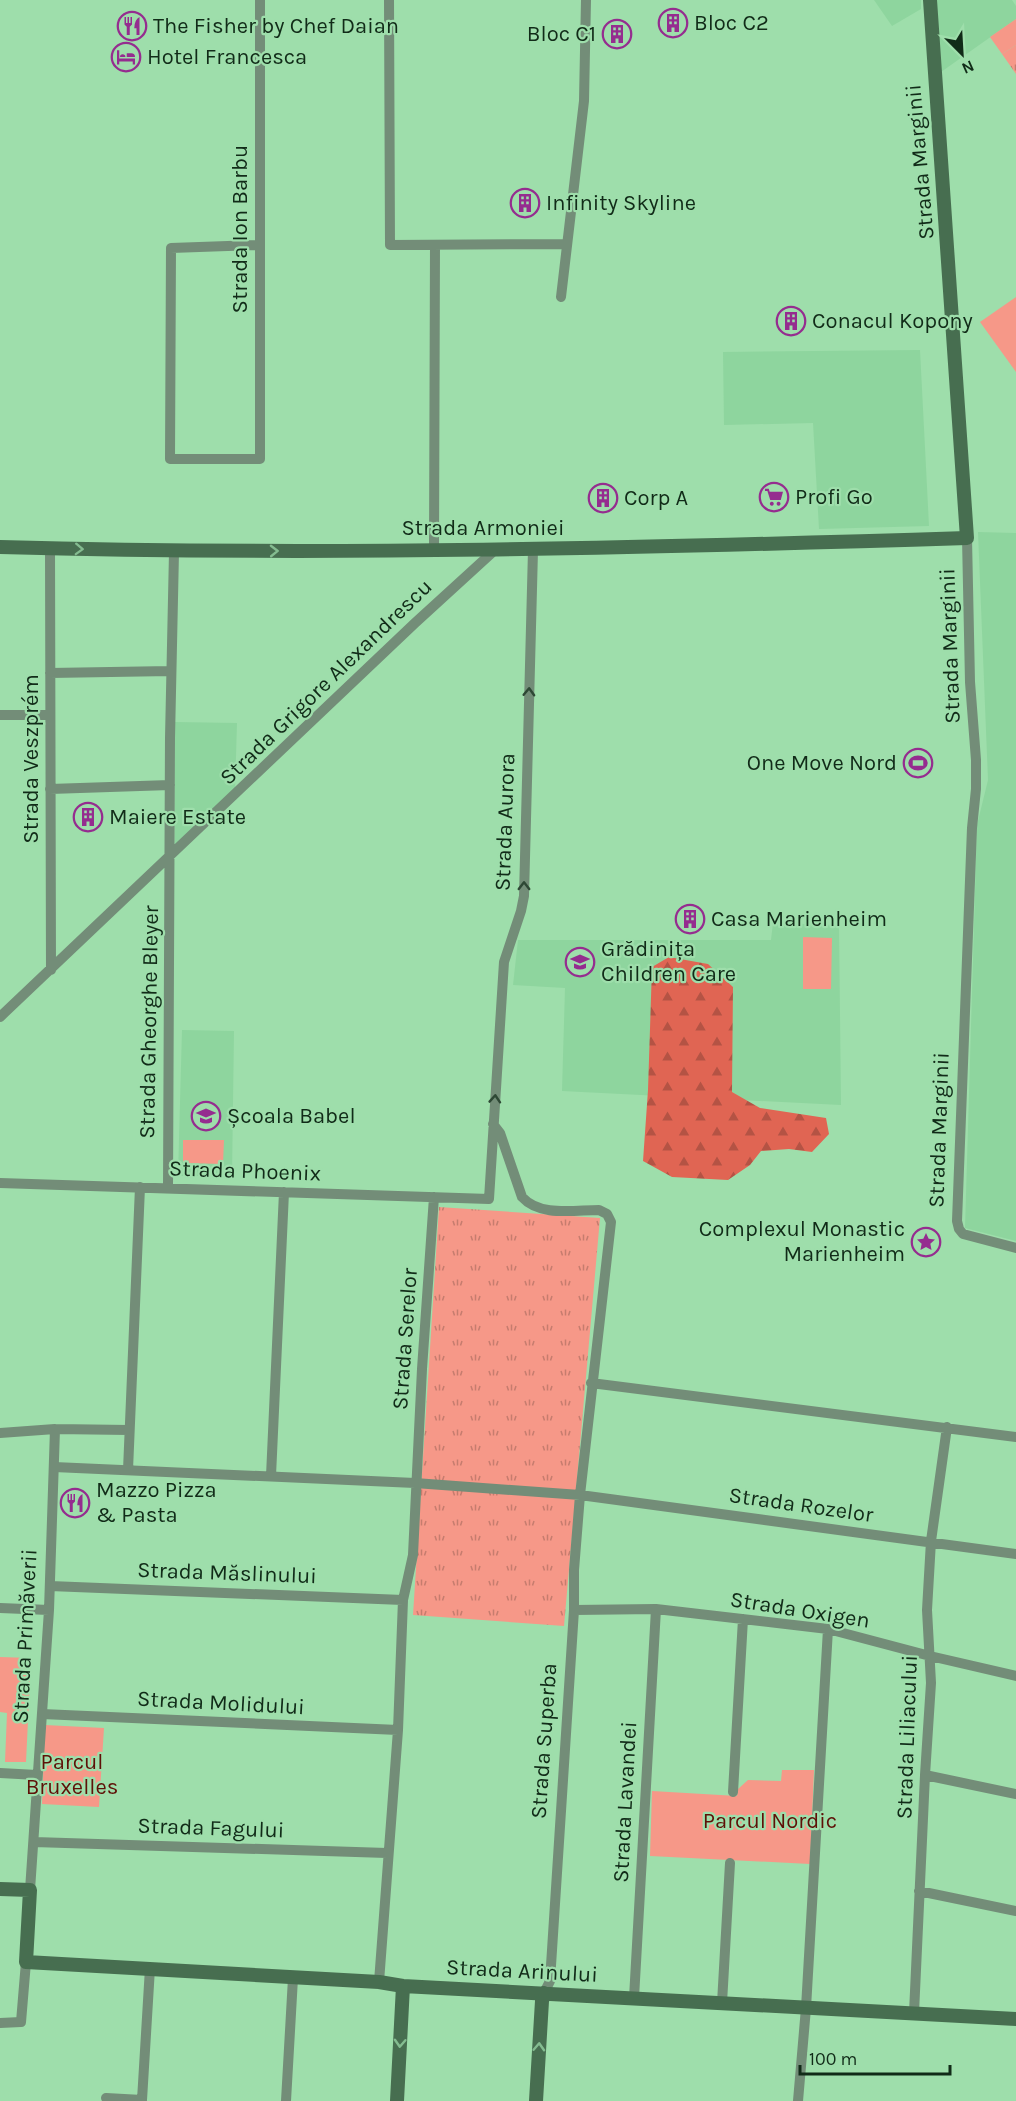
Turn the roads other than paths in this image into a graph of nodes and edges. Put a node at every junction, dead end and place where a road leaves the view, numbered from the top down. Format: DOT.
graph roads {
  1 [pos="260,0"];
  2 [pos="389,0"];
  3 [pos="586,0"];
  4 [pos="930,0"];
  5 [pos="567,244"];
  6 [pos="259,245"];
  7 [pos="435,245"];
  8 [pos="561,297"];
  9 [pos="967,538"];
  10 [pos="0,547"];
  11 [pos="50,548"];
  12 [pos="434,549"];
  13 [pos="496,549"];
  14 [pos="533,550"];
  15 [pos="174,552"];
  16 [pos="171,671"];
  17 [pos="50,673"];
  18 [pos="0,715"];
  19 [pos="50,715"];
  20 [pos="170,785"];
  21 [pos="50,789"];
  22 [pos="170,856"];
  23 [pos="51,970"];
  24 [pos="0,1017"];
  25 [pos="493,1124"];
  26 [pos="0,1183"];
  27 [pos="140,1187"];
  28 [pos="168,1188"];
  29 [pos="284,1192"];
  30 [pos="434,1197"];
  31 [pos="489,1199"];
  32 [pos="1016,1248"];
  33 [pos="591,1383"];
  34 [pos="947,1427"];
  35 [pos="56,1429"];
  36 [pos="129,1430"];
  37 [pos="0,1433"];
  38 [pos="1016,1437"];
  39 [pos="54,1467"];
  40 [pos="128,1470"];
  41 [pos="271,1476"];
  42 [pos="415,1483"];
  43 [pos="580,1495"];
  44 [pos="931,1541"];
  45 [pos="1016,1554"];
  46 [pos="50,1586"];
  47 [pos="403,1600"];
  48 [pos="0,1608"];
  49 [pos="656,1609"];
  50 [pos="49,1610"];
  51 [pos="574,1610"];
  52 [pos="743,1619"];
  53 [pos="828,1629"];
  54 [pos="930,1656"];
  55 [pos="1016,1676"];
  56 [pos="42,1714"];
  57 [pos="398,1730"];
  58 [pos="0,1773"];
  59 [pos="37,1775"];
  60 [pos="925,1775"];
  61 [pos="733,1792"];
  62 [pos="1016,1794"];
  63 [pos="34,1842"];
  64 [pos="387,1853"];
  65 [pos="730,1863"];
  66 [pos="0,1889"];
  67 [pos="30,1890"];
  68 [pos="920,1891"];
  69 [pos="1016,1911"];
  70 [pos="26,1962"];
  71 [pos="150,1968"];
  72 [pos="293,1978"];
  73 [pos="379,1982"];
  74 [pos="403,1986"];
  75 [pos="544,1993"];
  76 [pos="634,1998"];
  77 [pos="722,2004"];
  78 [pos="806,2008"];
  79 [pos="914,2013"];
  80 [pos="1016,2019"];
  81 [pos="0,2023"];
  82 [pos="106,2098"];
  83 [pos="286,2101"];
  84 [pos="397,2101"];
  85 [pos="536,2101"];
  86 [pos="798,2101"];
  1 -- 6 [label="street, Strada Ion Barbu"];
  2 -- 7 [label="street"];
  3 -- 5 [label="street"];
  4 -- 9 [label="street, Strada Marginii"];
  5 -- 7 [label="street"];
  5 -- 8 [label="street"];
  6 -- 6 [label="street, Strada Ion Barbu"];
  7 -- 12 [label="street"];
  9 -- 14 [label="street, Strada Armoniei"];
  9 -- 32 [label="street, Strada Marginii"];
  10 -- 11 [label="street, Strada Armoniei"];
  11 -- 15 [label="street, Strada Armoniei, one-way"];
  11 -- 17 [label="street, Strada Veszprém"];
  12 -- 13 [label="street, Strada Armoniei"];
  15 -- 12 [label="street, Strada Armoniei, one-way"];
  13 -- 14 [label="street, Strada Armoniei"];
  13 -- 22 [label="street, Strada Grigore Alexandrescu"];
  25 -- 14 [label="street, Strada Aurora, one-way"];
  15 -- 16 [label="street, Strada Gheorghe Bleyer"];
  16 -- 17 [label="street"];
  16 -- 20 [label="street, Strada Gheorghe Bleyer"];
  17 -- 19 [label="street, Strada Veszprém"];
  18 -- 19 [label="street"];
  19 -- 21 [label="street, Strada Veszprém"];
  20 -- 21 [label="street"];
  20 -- 22 [label="street, Strada Gheorghe Bleyer"];
  21 -- 23 [label="street, Strada Veszprém"];
  22 -- 23 [label="street, Strada Grigore Alexandrescu"];
  22 -- 28 [label="street, Strada Gheorghe Bleyer"];
  23 -- 24 [label="street, Strada Grigore Alexandrescu"];
  25 -- 31 [label="street, Strada Aurora"];
  25 -- 33 [label="street, Strada Superba"];
  26 -- 27 [label="street, Strada Phoenix"];
  27 -- 28 [label="street, Strada Phoenix"];
  27 -- 36 [label="street"];
  28 -- 29 [label="street, Strada Phoenix"];
  29 -- 30 [label="street, Strada Phoenix"];
  29 -- 41 [label="street"];
  30 -- 31 [label="street, Strada Phoenix"];
  30 -- 42 [label="street, Strada Serelor"];
  33 -- 34 [label="street"];
  33 -- 43 [label="street, Strada Superba"];
  34 -- 38 [label="street"];
  34 -- 44 [label="street, Strada Liliacului"];
  35 -- 36 [label="street"];
  35 -- 37 [label="street"];
  35 -- 39 [label="street, Strada Primăverii"];
  36 -- 40 [label="street"];
  39 -- 40 [label="street"];
  39 -- 46 [label="street, Strada Primăverii"];
  40 -- 41 [label="street"];
  41 -- 42 [label="street"];
  42 -- 43 [label="street, Strada Rozelor"];
  42 -- 47 [label="street, Strada Serelor"];
  43 -- 44 [label="street, Strada Rozelor"];
  43 -- 51 [label="street, Strada Superba"];
  44 -- 45 [label="street, Strada Rozelor"];
  44 -- 54 [label="street, Strada Liliacului"];
  46 -- 47 [label="street, Strada Măslinului"];
  46 -- 50 [label="street, Strada Primăverii"];
  47 -- 57 [label="street, Strada Serelor"];
  48 -- 50 [label="street"];
  49 -- 51 [label="street, Strada Oxigen"];
  49 -- 52 [label="street, Strada Oxigen"];
  49 -- 76 [label="street, Strada Lavandei"];
  50 -- 56 [label="street, Strada Primăverii"];
  51 -- 75 [label="street, Strada Superba"];
  52 -- 53 [label="street, Strada Oxigen"];
  52 -- 61 [label="street"];
  53 -- 54 [label="street, Strada Oxigen"];
  53 -- 78 [label="street"];
  54 -- 55 [label="street, Strada Oxigen"];
  54 -- 60 [label="street, Strada Liliacului"];
  56 -- 57 [label="street, Strada Molidului"];
  56 -- 59 [label="street, Strada Primăverii"];
  57 -- 64 [label="street, Strada Serelor"];
  58 -- 59 [label="street"];
  59 -- 63 [label="street, Strada Primăverii"];
  60 -- 62 [label="street"];
  60 -- 68 [label="street, Strada Liliacului"];
  63 -- 64 [label="street, Strada Fagului"];
  63 -- 67 [label="street, Strada Primăverii"];
  64 -- 73 [label="street, Strada Serelor"];
  65 -- 77 [label="street"];
  66 -- 67 [label="street"];
  67 -- 70 [label="street, Strada Primăverii"];
  68 -- 69 [label="street"];
  68 -- 79 [label="street, Strada Liliacului"];
  70 -- 71 [label="street, Strada Arinului"];
  70 -- 81 [label="street, Strada Primăverii"];
  71 -- 72 [label="street, Strada Arinului"];
  71 -- 82 [label="street"];
  72 -- 73 [label="street, Strada Arinului"];
  72 -- 83 [label="street"];
  73 -- 74 [label="street, Strada Arinului"];
  74 -- 75 [label="street, Strada Arinului"];
  74 -- 84 [label="street, one-way"];
  75 -- 76 [label="street, Strada Arinului"];
  85 -- 75 [label="street, Strada Superba, one-way"];
  76 -- 77 [label="street, Strada Arinului"];
  77 -- 78 [label="street, Strada Arinului"];
  78 -- 79 [label="street, Strada Arinului"];
  78 -- 86 [label="street"];
  79 -- 80 [label="street, Strada Arinului"];
}
